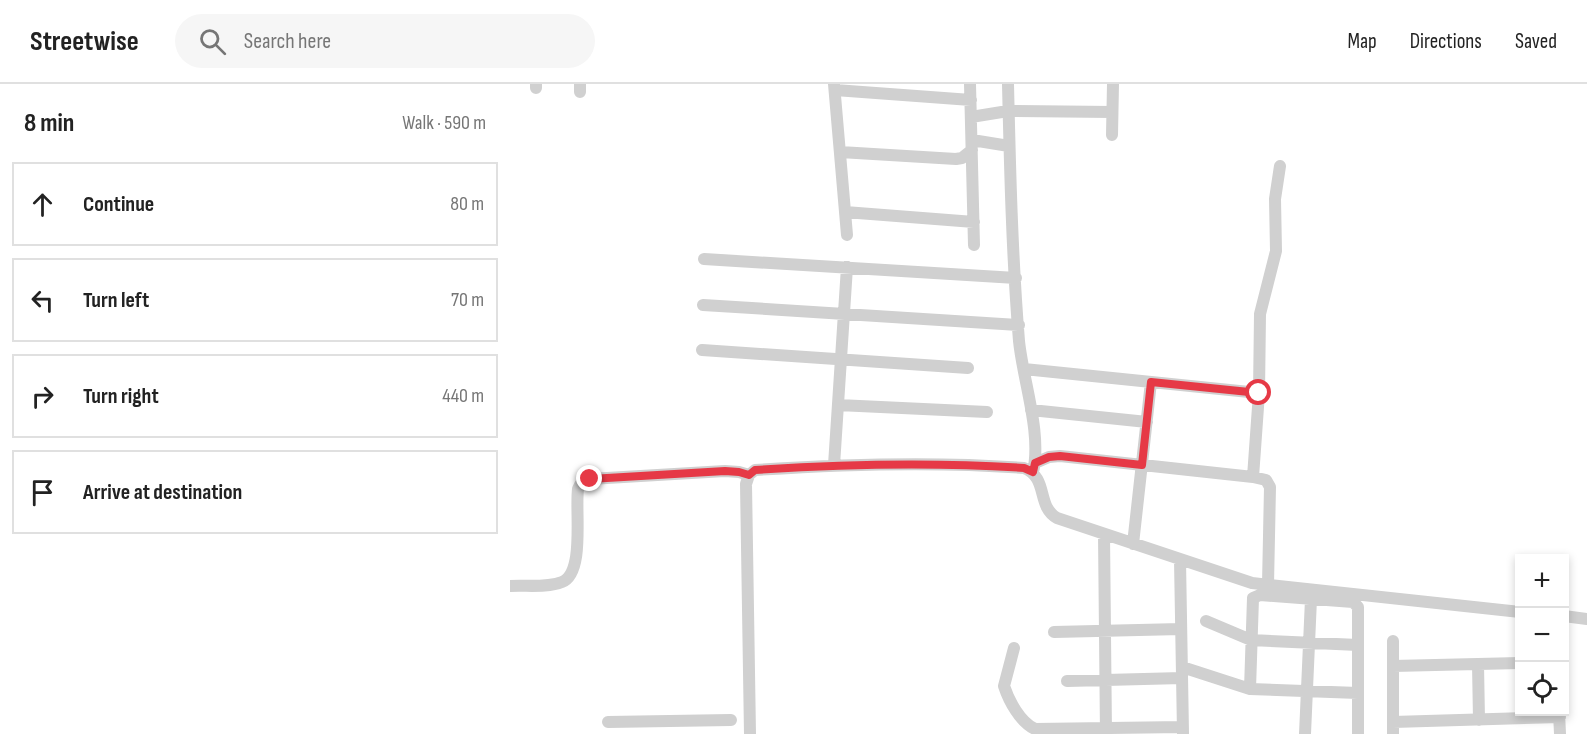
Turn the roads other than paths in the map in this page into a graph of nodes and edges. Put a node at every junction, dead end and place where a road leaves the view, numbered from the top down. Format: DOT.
graph roads {
  1 [pos="970,84"];
  2 [pos="1008,84"];
  3 [pos="1113,84"];
  4 [pos="835,87"];
  5 [pos="971,100"];
  6 [pos="1008,111"];
  7 [pos="1112,112"];
  8 [pos="972,117"];
  9 [pos="1112,135"];
  10 [pos="972,145"];
  11 [pos="1009,146"];
  12 [pos="840,152"];
  13 [pos="1280,166"];
  14 [pos="845,212"];
  15 [pos="974,222"];
  16 [pos="847,235"];
  17 [pos="974,245"];
  18 [pos="704,260"];
  19 [pos="847,267"];
  20 [pos="1016,278"];
  21 [pos="703,305"];
  22 [pos="844,313"];
  23 [pos="1018,325"];
  24 [pos="702,350"];
  25 [pos="841,360"];
  26 [pos="968,368"];
  27 [pos="1024,369"];
  28 [pos="1151,382"];
  29 [pos="1259,393"];
  30 [pos="838,405"];
  31 [pos="1031,410"];
  32 [pos="987,412"];
  33 [pos="1147,422"];
  34 [pos="834,465"];
  35 [pos="1142,465"];
  36 [pos="1034,468"];
  37 [pos="749,475"];
  38 [pos="1253,477"];
  39 [pos="1104,534"];
  40 [pos="1133,544"];
  41 [pos="1180,560"];
  42 [pos="1268,585"];
  43 [pos="510,586"];
  44 [pos="1311,599"];
  45 [pos="1515,611"];
  46 [pos="1569,617"];
  47 [pos="1587,619"];
  48 [pos="1206,621"];
  49 [pos="1181,630"];
  50 [pos="1107,631"];
  51 [pos="1054,632"];
  52 [pos="1251,640"];
  53 [pos="1393,641"];
  54 [pos="1309,644"];
  55 [pos="1358,645"];
  56 [pos="1014,648"];
  57 [pos="1515,663"];
  58 [pos="1478,664"];
  59 [pos="1393,666"];
  60 [pos="1182,673"];
  61 [pos="1106,680"];
  62 [pos="1067,681"];
  63 [pos="1250,689"];
  64 [pos="1307,691"];
  65 [pos="1358,693"];
  66 [pos="1532,716"];
  67 [pos="1559,716"];
  68 [pos="731,720"];
  69 [pos="1479,720"];
  70 [pos="608,722"];
  71 [pos="667,728"];
  72 [pos="1393,728"];
  73 [pos="1183,730"];
  74 [pos="1106,731"];
  75 [pos="750,734"];
  76 [pos="1305,734"];
  77 [pos="1358,734"];
  78 [pos="1560,734"];
  1 -- 5 [label="street"];
  2 -- 6 [label="street"];
  3 -- 7 [label="street"];
  4 -- 5 [label="street"];
  4 -- 12 [label="street"];
  5 -- 8 [label="street"];
  6 -- 7 [label="street"];
  6 -- 8 [label="street"];
  6 -- 11 [label="street"];
  7 -- 9 [label="street"];
  8 -- 10 [label="street"];
  10 -- 11 [label="street"];
  10 -- 12 [label="street"];
  10 -- 15 [label="street"];
  11 -- 20 [label="street"];
  12 -- 14 [label="street"];
  13 -- 29 [label="street"];
  14 -- 15 [label="street"];
  14 -- 16 [label="street"];
  15 -- 17 [label="street"];
  18 -- 19 [label="street"];
  19 -- 20 [label="street"];
  19 -- 22 [label="street"];
  20 -- 23 [label="street"];
  21 -- 22 [label="street"];
  22 -- 23 [label="street"];
  22 -- 25 [label="street"];
  23 -- 27 [label="street"];
  24 -- 25 [label="street"];
  25 -- 26 [label="street"];
  25 -- 30 [label="street"];
  27 -- 28 [label="street"];
  27 -- 31 [label="street"];
  28 -- 29 [label="street"];
  28 -- 33 [label="street"];
  29 -- 38 [label="street"];
  30 -- 32 [label="street"];
  30 -- 34 [label="street"];
  31 -- 33 [label="street"];
  31 -- 36 [label="street"];
  33 -- 35 [label="street"];
  34 -- 36 [label="street"];
  34 -- 37 [label="street"];
  35 -- 36 [label="street"];
  35 -- 38 [label="street"];
  35 -- 40 [label="street"];
  36 -- 39 [label="street"];
  37 -- 43 [label="street"];
  37 -- 75 [label="street"];
  38 -- 42 [label="street"];
  39 -- 40 [label="street"];
  39 -- 50 [label="street"];
  40 -- 41 [label="street"];
  41 -- 42 [label="street"];
  41 -- 49 [label="street"];
  42 -- 45 [label="street"];
  44 -- 52 [label="street"];
  44 -- 54 [label="street"];
  44 -- 55 [label="street"];
  46 -- 47 [label="street"];
  48 -- 52 [label="street"];
  49 -- 50 [label="street"];
  49 -- 60 [label="street"];
  50 -- 51 [label="street"];
  50 -- 61 [label="street"];
  52 -- 54 [label="street"];
  52 -- 63 [label="street"];
  53 -- 59 [label="street"];
  54 -- 55 [label="street"];
  54 -- 64 [label="street"];
  55 -- 65 [label="street"];
  56 -- 74 [label="street"];
  57 -- 58 [label="street"];
  58 -- 59 [label="street"];
  58 -- 69 [label="street"];
  59 -- 72 [label="street"];
  60 -- 61 [label="street"];
  60 -- 63 [label="street"];
  60 -- 73 [label="street"];
  61 -- 62 [label="street"];
  61 -- 74 [label="street"];
  63 -- 64 [label="street"];
  64 -- 65 [label="street"];
  64 -- 76 [label="street"];
  65 -- 77 [label="street"];
  66 -- 69 [label="street"];
  67 -- 78 [label="street"];
  68 -- 71 [label="street"];
  69 -- 72 [label="street"];
  70 -- 71 [label="street"];
  73 -- 74 [label="street"];
}
